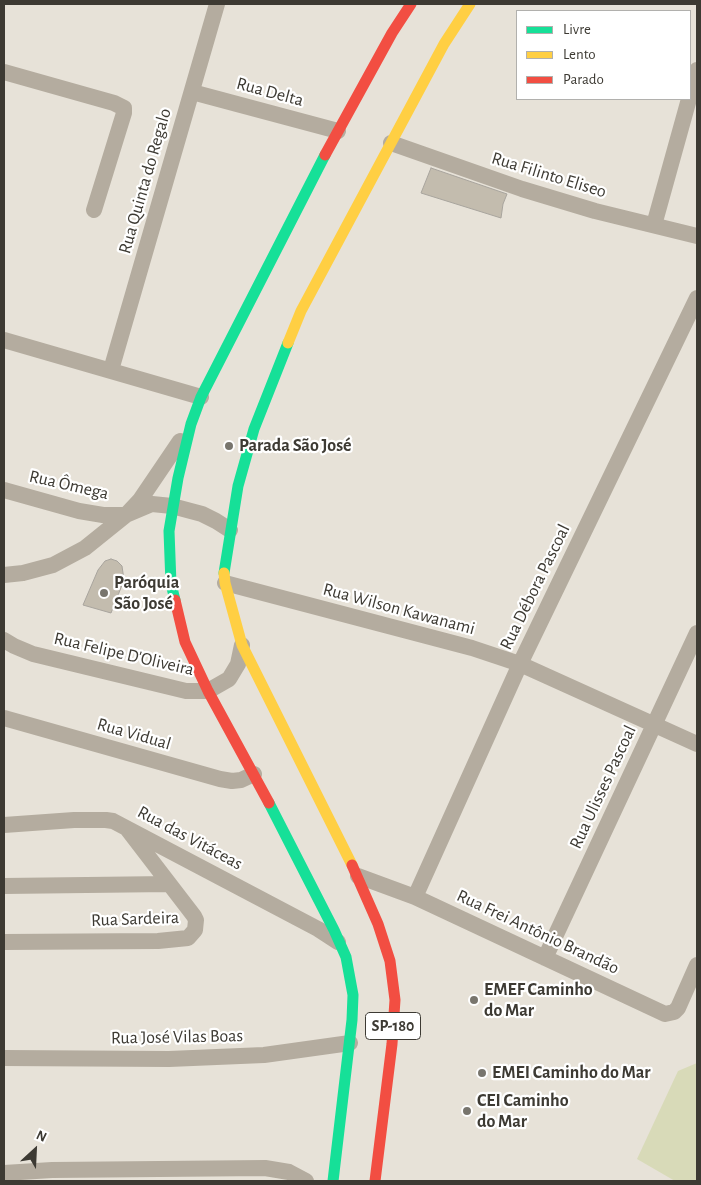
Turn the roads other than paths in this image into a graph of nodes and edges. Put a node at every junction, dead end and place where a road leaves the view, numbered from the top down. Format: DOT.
graph roads {
  1 [pos="217,4"];
  2 [pos="411,4"];
  3 [pos="470,4"];
  4 [pos="697,70"];
  5 [pos="4,72"];
  6 [pos="691,91"];
  7 [pos="192,92"];
  8 [pos="688,100"];
  9 [pos="338,131"];
  10 [pos="391,143"];
  11 [pos="94,210"];
  12 [pos="654,225"];
  13 [pos="697,236"];
  14 [pos="697,298"];
  15 [pos="4,340"];
  16 [pos="111,370"];
  17 [pos="201,397"];
  18 [pos="191,424"];
  19 [pos="4,490"];
  20 [pos="172,506"];
  21 [pos="126,515"];
  22 [pos="230,530"];
  23 [pos="4,575"];
  24 [pos="225,583"];
  25 [pos="697,633"];
  26 [pos="4,640"];
  27 [pos="242,645"];
  28 [pos="520,664"];
  29 [pos="208,691"];
  30 [pos="4,718"];
  31 [pos="654,724"];
  32 [pos="697,744"];
  33 [pos="254,774"];
  34 [pos="4,825"];
  35 [pos="125,826"];
  36 [pos="358,876"];
  37 [pos="169,884"];
  38 [pos="4,886"];
  39 [pos="390,888"];
  40 [pos="415,897"];
  41 [pos="373,911"];
  42 [pos="4,942"];
  43 [pos="342,945"];
  44 [pos="545,958"];
  45 [pos="697,966"];
  46 [pos="350,1043"];
  47 [pos="4,1058"];
  48 [pos="4,1173"];
  49 [pos="306,1181"];
  50 [pos="333,1181"];
  51 [pos="375,1181"];
  1 -- 7 [label="street, Rua Quinta do Regalo"];
  2 -- 9 [label="main road"];
  3 -- 10 [label="main road"];
  4 -- 6 [label="street"];
  5 -- 11 [label="street"];
  7 -- 9 [label="street, Rua Delta"];
  7 -- 16 [label="street, Rua Quinta do Regalo"];
  8 -- 12 [label="street"];
  9 -- 17 [label="main road"];
  10 -- 12 [label="street, Rua Filinto Eliseo"];
  10 -- 22 [label="main road"];
  12 -- 13 [label="street, Rua Filinto Eliseo"];
  14 -- 28 [label="street, Rua Débora Pascoal"];
  15 -- 16 [label="street"];
  16 -- 17 [label="street"];
  17 -- 18 [label="main road"];
  18 -- 20 [label="main road"];
  18 -- 21 [label="street"];
  19 -- 21 [label="street, Rua Ômega"];
  20 -- 21 [label="street"];
  20 -- 22 [label="street"];
  20 -- 29 [label="main road"];
  21 -- 23 [label="street"];
  22 -- 24 [label="main road"];
  24 -- 27 [label="main road"];
  24 -- 28 [label="street, Rua Wilson Kawanami"];
  25 -- 31 [label="street, Rua Ulisses Pascoal"];
  26 -- 29 [label="street, Rua Felipe D'Oliveira"];
  27 -- 29 [label="street, Rua Felipe D'Oliveira"];
  27 -- 36 [label="main road"];
  28 -- 31 [label="street, Rua Wilson Kawanami"];
  28 -- 40 [label="street, Rua Débora Pascoal"];
  29 -- 33 [label="main road"];
  30 -- 33 [label="street, Rua Vidual"];
  31 -- 32 [label="street, Rua Wilson Kawanami"];
  31 -- 44 [label="street, Rua Ulisses Pascoal"];
  33 -- 43 [label="main road"];
  34 -- 35 [label="street, Rua das Vitáceas"];
  35 -- 37 [label="street, Rua Sardeira"];
  35 -- 43 [label="street, Rua das Vitáceas"];
  36 -- 39 [label="street, Rua Frei Antônio Brandão"];
  36 -- 41 [label="main road, SP-180"];
  37 -- 38 [label="street"];
  37 -- 42 [label="street, Rua Sardeira"];
  39 -- 40 [label="street, Rua Frei Antônio Brandão"];
  39 -- 41 [label="street"];
  40 -- 44 [label="street, Rua Frei Antônio Brandão"];
  41 -- 51 [label="main road, SP-180"];
  43 -- 46 [label="main road"];
  44 -- 45 [label="street, Rua Frei Antônio Brandão"];
  46 -- 47 [label="street, Rua José Vilas Boas"];
  46 -- 50 [label="main road"];
  48 -- 49 [label="street"];
}
